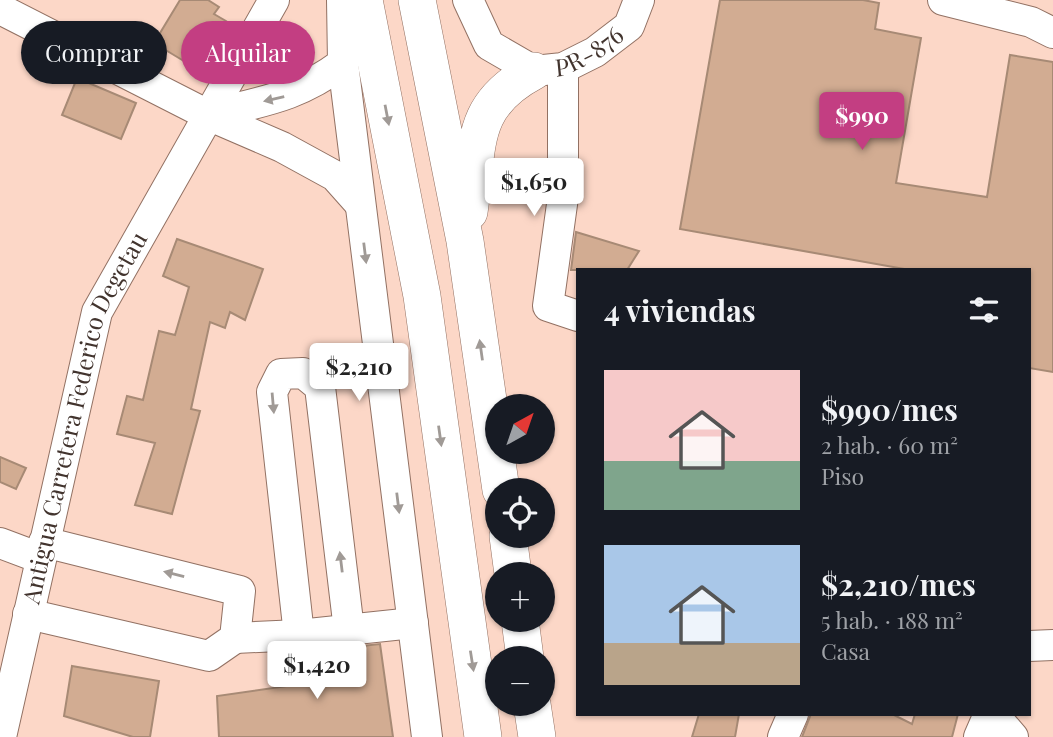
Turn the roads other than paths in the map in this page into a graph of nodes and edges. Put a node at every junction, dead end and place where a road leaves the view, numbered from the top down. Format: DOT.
graph roads {
  1 [pos="274,0"];
  2 [pos="342,0"];
  3 [pos="363,0"];
  4 [pos="417,0"];
  5 [pos="468,0"];
  6 [pos="639,0"];
  7 [pos="943,0"];
  8 [pos="0,9"];
  9 [pos="1053,33"];
  10 [pos="343,64"];
  11 [pos="549,69"];
  12 [pos="208,115"];
  13 [pos="359,203"];
  14 [pos="465,241"];
  15 [pos="576,315"];
  16 [pos="499,478"];
  17 [pos="0,543"];
  18 [pos="42,550"];
  19 [pos="28,614"];
  20 [pos="412,622"];
  21 [pos="349,630"];
  22 [pos="299,635"];
  23 [pos="235,638"];
  24 [pos="1053,645"];
  25 [pos="1031,646"];
  26 [pos="534,716"];
  27 [pos="792,716"];
  28 [pos="990,716"];
  29 [pos="993,716"];
  30 [pos="1,737"];
  31 [pos="426,737"];
  32 [pos="483,737"];
  33 [pos="537,737"];
  34 [pos="783,737"];
  35 [pos="979,737"];
  36 [pos="1013,737"];
  1 -- 12 [label="street, Antigua Carretera Federico Degetau"];
  2 -- 10 [label="street"];
  3 -- 32 [label="main road, one-way"];
  4 -- 14 [label="main road"];
  5 -- 11 [label="street, PR-876 / PR-876"];
  6 -- 11 [label="street, PR-876 / PR-876"];
  7 -- 9 [label="street"];
  8 -- 12 [label="street"];
  10 -- 12 [label="street, one-way"];
  10 -- 13 [label="street"];
  11 -- 14 [label="main road"];
  11 -- 15 [label="street"];
  12 -- 13 [label="street"];
  12 -- 18 [label="street, Antigua Carretera Federico Degetau"];
  13 -- 20 [label="street, one-way"];
  16 -- 14 [label="main road, one-way"];
  17 -- 18 [label="street"];
  18 -- 19 [label="street, Antigua Carretera Federico Degetau"];
  23 -- 18 [label="street, one-way"];
  19 -- 23 [label="street"];
  19 -- 30 [label="street, Antigua Carretera Federico Degetau"];
  20 -- 21 [label="street"];
  20 -- 31 [label="street"];
  21 -- 22 [label="street"];
  21 -- 22 [label="street, one-way"];
  22 -- 23 [label="street"];
  24 -- 25 [label="street"];
  26 -- 33 [label="main road"];
  27 -- 34 [label="street"];
  28 -- 35 [label="street"];
  29 -- 36 [label="street"];
}
